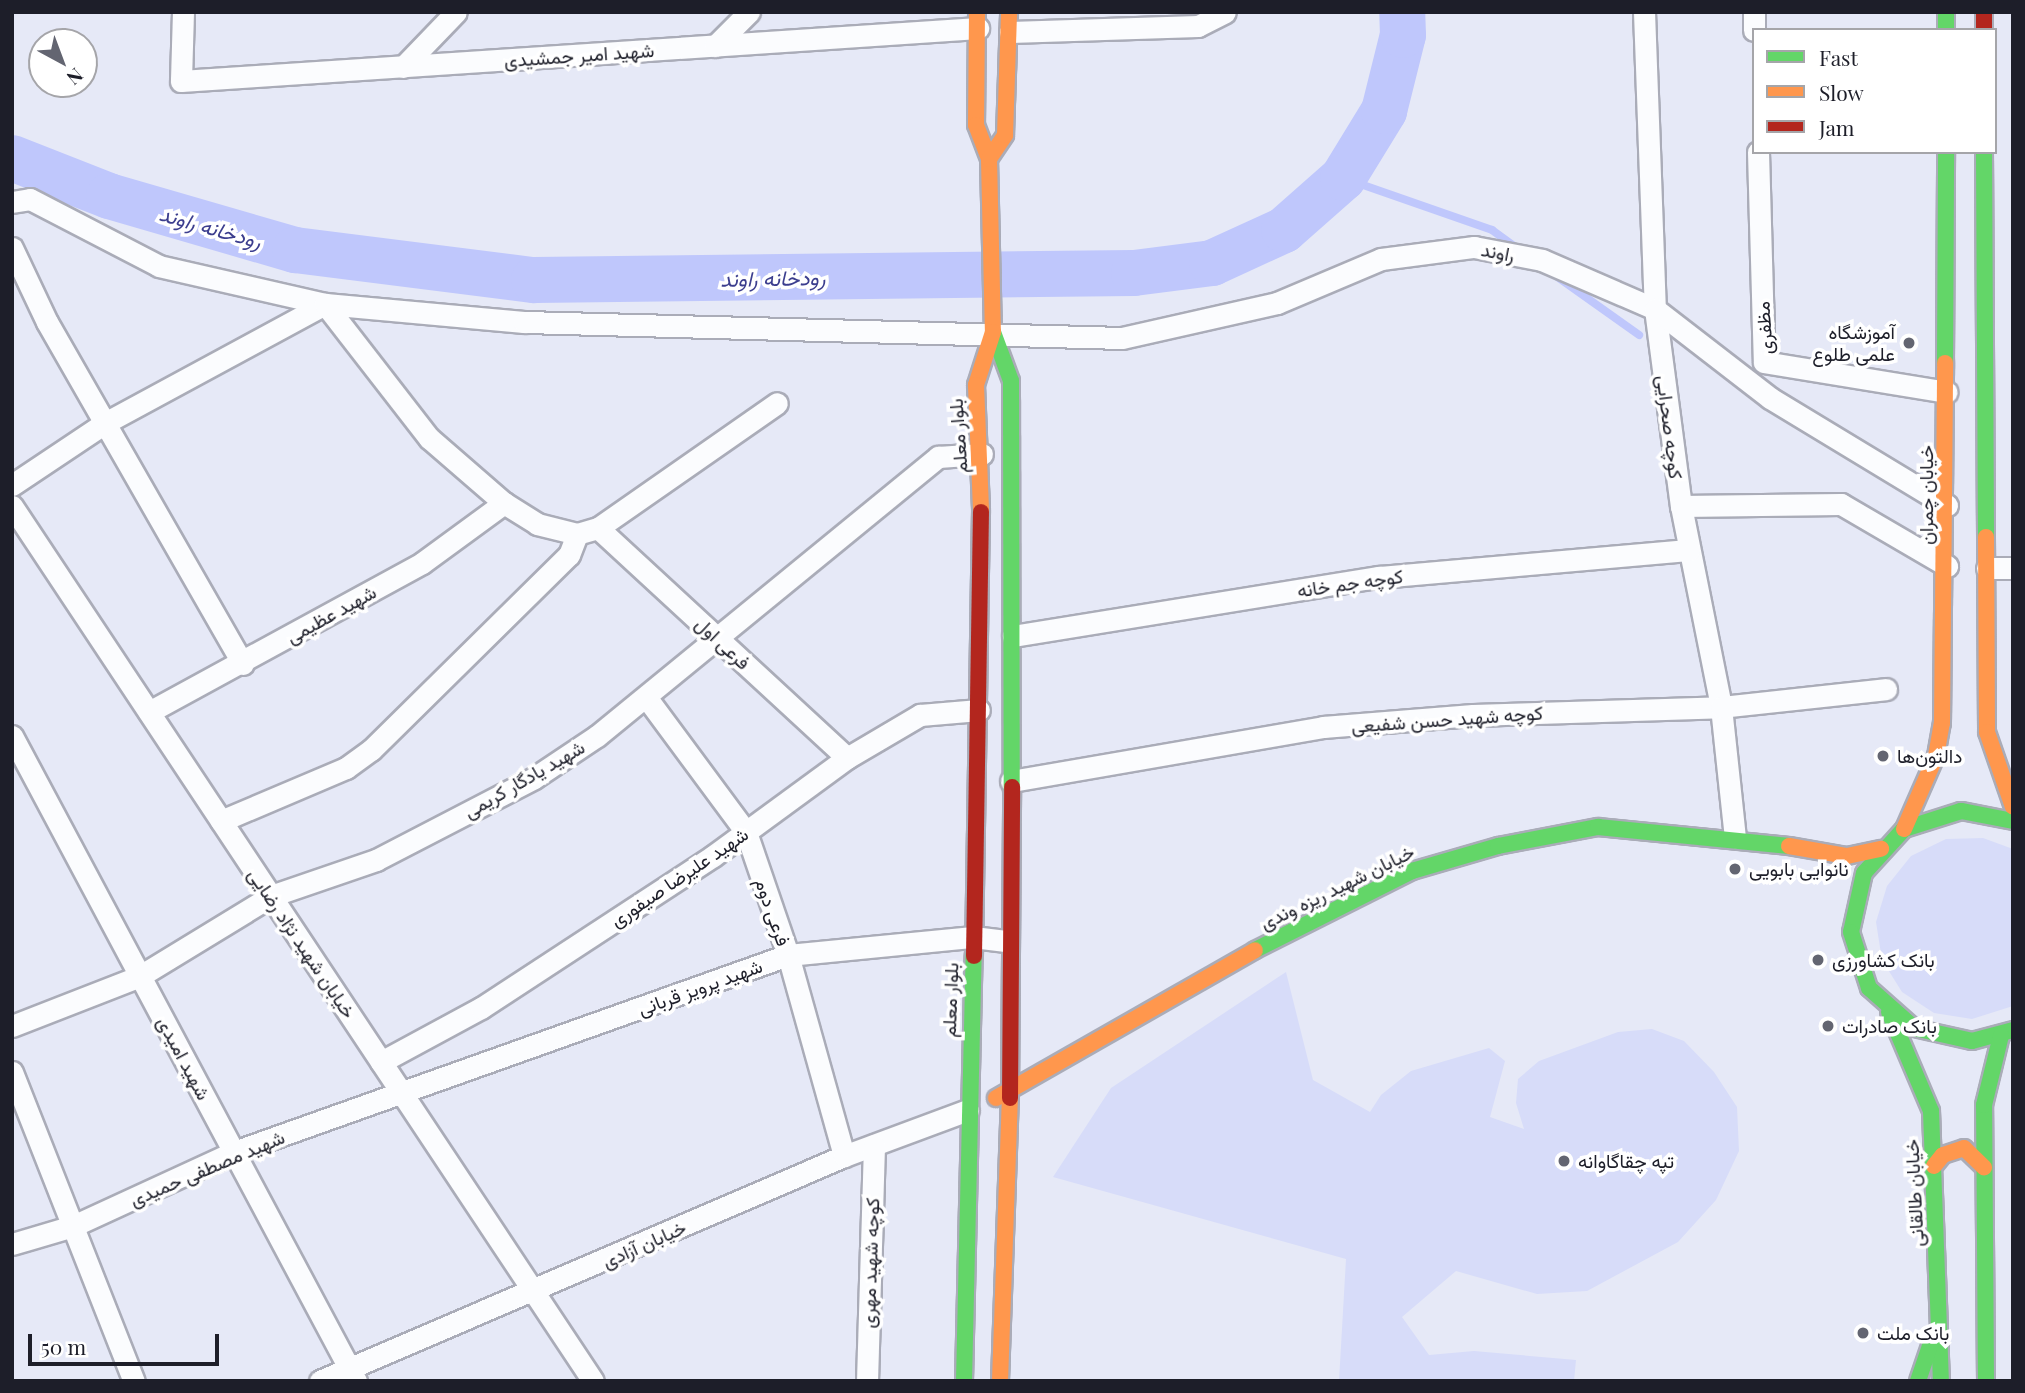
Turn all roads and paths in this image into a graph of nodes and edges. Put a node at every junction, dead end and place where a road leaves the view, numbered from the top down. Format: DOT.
graph roads {
  1 [pos="183,12"];
  2 [pos="456,12"];
  3 [pos="750,12"];
  4 [pos="1225,12"];
  5 [pos="1644,12"];
  6 [pos="977,20"];
  7 [pos="1010,22"];
  8 [pos="715,46"];
  9 [pos="403,67"];
  10 [pos="1758,154"];
  11 [pos="1947,154"];
  12 [pos="1984,154"];
  13 [pos="989,159"];
  14 [pos="12,202"];
  15 [pos="12,248"];
  16 [pos="325,304"];
  17 [pos="1655,309"];
  18 [pos="993,332"];
  19 [pos="1947,392"];
  20 [pos="777,403"];
  21 [pos="104,423"];
  22 [pos="982,454"];
  23 [pos="12,485"];
  24 [pos="504,503"];
  25 [pos="1947,505"];
  26 [pos="12,506"];
  27 [pos="1681,506"];
  28 [pos="598,528"];
  29 [pos="578,534"];
  30 [pos="1689,550"];
  31 [pos="1947,566"];
  32 [pos="1987,568"];
  33 [pos="2013,568"];
  34 [pos="1013,636"];
  35 [pos="717,638"];
  36 [pos="243,664"];
  37 [pos="1886,689"];
  38 [pos="646,697"];
  39 [pos="1721,706"];
  40 [pos="979,710"];
  41 [pos="149,712"];
  42 [pos="12,736"];
  43 [pos="847,758"];
  44 [pos="1011,780"];
  45 [pos="2013,807"];
  46 [pos="221,821"];
  47 [pos="2013,821"];
  48 [pos="1904,829"];
  49 [pos="746,832"];
  50 [pos="1735,837"];
  51 [pos="1881,849"];
  52 [pos="271,897"];
  53 [pos="973,937"];
  54 [pos="1009,941"];
  55 [pos="788,955"];
  56 [pos="140,975"];
  57 [pos="1889,1011"];
  58 [pos="12,1026"];
  59 [pos="2007,1033"];
  60 [pos="381,1062"];
  61 [pos="12,1072"];
  62 [pos="1010,1091"];
  63 [pos="403,1096"];
  64 [pos="968,1110"];
  65 [pos="874,1145"];
  66 [pos="234,1153"];
  67 [pos="844,1156"];
  68 [pos="1934,1166"];
  69 [pos="1984,1167"];
  70 [pos="73,1226"];
  71 [pos="12,1244"];
  72 [pos="532,1289"];
  73 [pos="1939,1317"];
  74 [pos="352,1374"];
  75 [pos="1990,1375"];
  76 [pos="134,1381"];
  77 [pos="320,1381"];
  78 [pos="593,1381"];
  79 [pos="867,1381"];
  80 [pos="964,1381"];
  81 [pos="1000,1381"];
  82 [pos="1918,1381"];
  83 [pos="1941,1381"];
  1 -- 9 [label="street, شهید امیر جمشیدی"];
  2 -- 9 [label="street"];
  3 -- 8 [label="street"];
  4 -- 7 [label="street"];
  5 -- 17 [label="street, کوچه صحرایی"];
  6 -- 8 [label="street, شهید امیر جمشیدی"];
  6 -- 13 [label="main road"];
  7 -- 13 [label="main road"];
  8 -- 9 [label="street, شهید امیر جمشیدی"];
  10 -- 19 [label="street, مظفری"];
  11 -- 19 [label="main road, خیابان چمران"];
  12 -- 32 [label="main road"];
  13 -- 18 [label="main road"];
  14 -- 16 [label="street, راوند"];
  15 -- 21 [label="street"];
  16 -- 18 [label="street, راوند"];
  16 -- 21 [label="street"];
  16 -- 24 [label="street"];
  17 -- 18 [label="street, راوند"];
  17 -- 25 [label="street, راوند"];
  17 -- 27 [label="street, کوچه صحرایی"];
  18 -- 22 [label="main road, بلوار معلم"];
  18 -- 34 [label="main road"];
  19 -- 25 [label="main road, خیابان چمران"];
  20 -- 28 [label="street"];
  21 -- 23 [label="street"];
  21 -- 36 [label="street"];
  22 -- 35 [label="street, شهید یادگار کریمی"];
  22 -- 40 [label="main road, بلوار معلم"];
  24 -- 29 [label="street"];
  24 -- 36 [label="street, شهید عظیمی"];
  25 -- 31 [label="main road, خیابان چمران"];
  26 -- 41 [label="street, خیابان شهید نژاد رضایی"];
  27 -- 30 [label="street, کوچه صحرایی"];
  27 -- 31 [label="street"];
  28 -- 29 [label="street"];
  28 -- 35 [label="street, فرعی اول"];
  29 -- 46 [label="street"];
  30 -- 34 [label="street, کوچه جم خانه"];
  30 -- 39 [label="street, کوچه صحرایی"];
  31 -- 48 [label="main road, خیابان چمران"];
  32 -- 33 [label="street"];
  32 -- 45 [label="main road"];
  34 -- 44 [label="main road"];
  35 -- 38 [label="street, شهید یادگار کریمی"];
  35 -- 43 [label="street, فرعی اول"];
  36 -- 41 [label="street, شهید عظیمی"];
  37 -- 39 [label="street, کوچه شهید حسن شفیعی"];
  38 -- 49 [label="street, فرعی دوم"];
  38 -- 52 [label="street, شهید یادگار کریمی"];
  39 -- 44 [label="street, کوچه شهید حسن شفیعی"];
  39 -- 50 [label="street, کوچه صحرایی"];
  40 -- 43 [label="street, شهید علیرضا صیفوری"];
  40 -- 53 [label="main road, بلوار معلم"];
  41 -- 46 [label="street, خیابان شهید نژاد رضایی"];
  42 -- 56 [label="street, شهید امیدی"];
  43 -- 49 [label="street, شهید علیرضا صیفوری"];
  44 -- 54 [label="main road"];
  46 -- 52 [label="street, خیابان شهید نژاد رضایی"];
  47 -- 48 [label="main road"];
  48 -- 51 [label="main road"];
  49 -- 55 [label="street, فرعی دوم"];
  49 -- 60 [label="street, شهید علیرضا صیفوری"];
  50 -- 51 [label="main road, خیابان شهید ریزه وندی"];
  50 -- 62 [label="main road, خیابان شهید ریزه وندی"];
  51 -- 57 [label="main road"];
  52 -- 56 [label="street, شهید یادگار کریمی"];
  52 -- 60 [label="street, خیابان شهید نژاد رضایی"];
  53 -- 54 [label="street, شهید پرویز قربانی"];
  53 -- 55 [label="street, شهید پرویز قربانی"];
  53 -- 64 [label="main road, بلوار معلم"];
  54 -- 62 [label="main road"];
  55 -- 63 [label="street, شهید پرویز قربانی"];
  55 -- 67 [label="street, فرعی دوم"];
  56 -- 58 [label="street, شهید یادگار کریمی"];
  56 -- 66 [label="street, شهید امیدی"];
  57 -- 59 [label="main road"];
  57 -- 68 [label="main road, خیابان طالقانی"];
  59 -- 69 [label="main road"];
  60 -- 63 [label="street, خیابان شهید نژاد رضایی"];
  61 -- 70 [label="street"];
  62 -- 64 [label="main road, خیابان شهید ریزه وندی"];
  62 -- 81 [label="main road"];
  63 -- 66 [label="street, شهید مصطفی حمیدی"];
  63 -- 72 [label="street, خیابان شهید نژاد رضایی"];
  64 -- 65 [label="street, خیابان آزادی"];
  64 -- 80 [label="main road, بلوار معلم"];
  65 -- 67 [label="street, خیابان آزادی"];
  65 -- 79 [label="street, کوچه شهید مهری"];
  66 -- 70 [label="street, شهید مصطفی حمیدی"];
  66 -- 74 [label="street, شهید امیدی"];
  67 -- 72 [label="street, خیابان آزادی"];
  68 -- 69 [label="main road"];
  68 -- 73 [label="main road, خیابان طالقانی"];
  69 -- 75 [label="main road"];
  70 -- 71 [label="street, شهید مصطفی حمیدی"];
  70 -- 76 [label="street"];
  72 -- 74 [label="street, خیابان آزادی"];
  72 -- 78 [label="street, خیابان شهید نژاد رضایی"];
  73 -- 82 [label="main road"];
  73 -- 83 [label="main road, خیابان طالقانی"];
  74 -- 77 [label="street, خیابان آزادی"];
}
